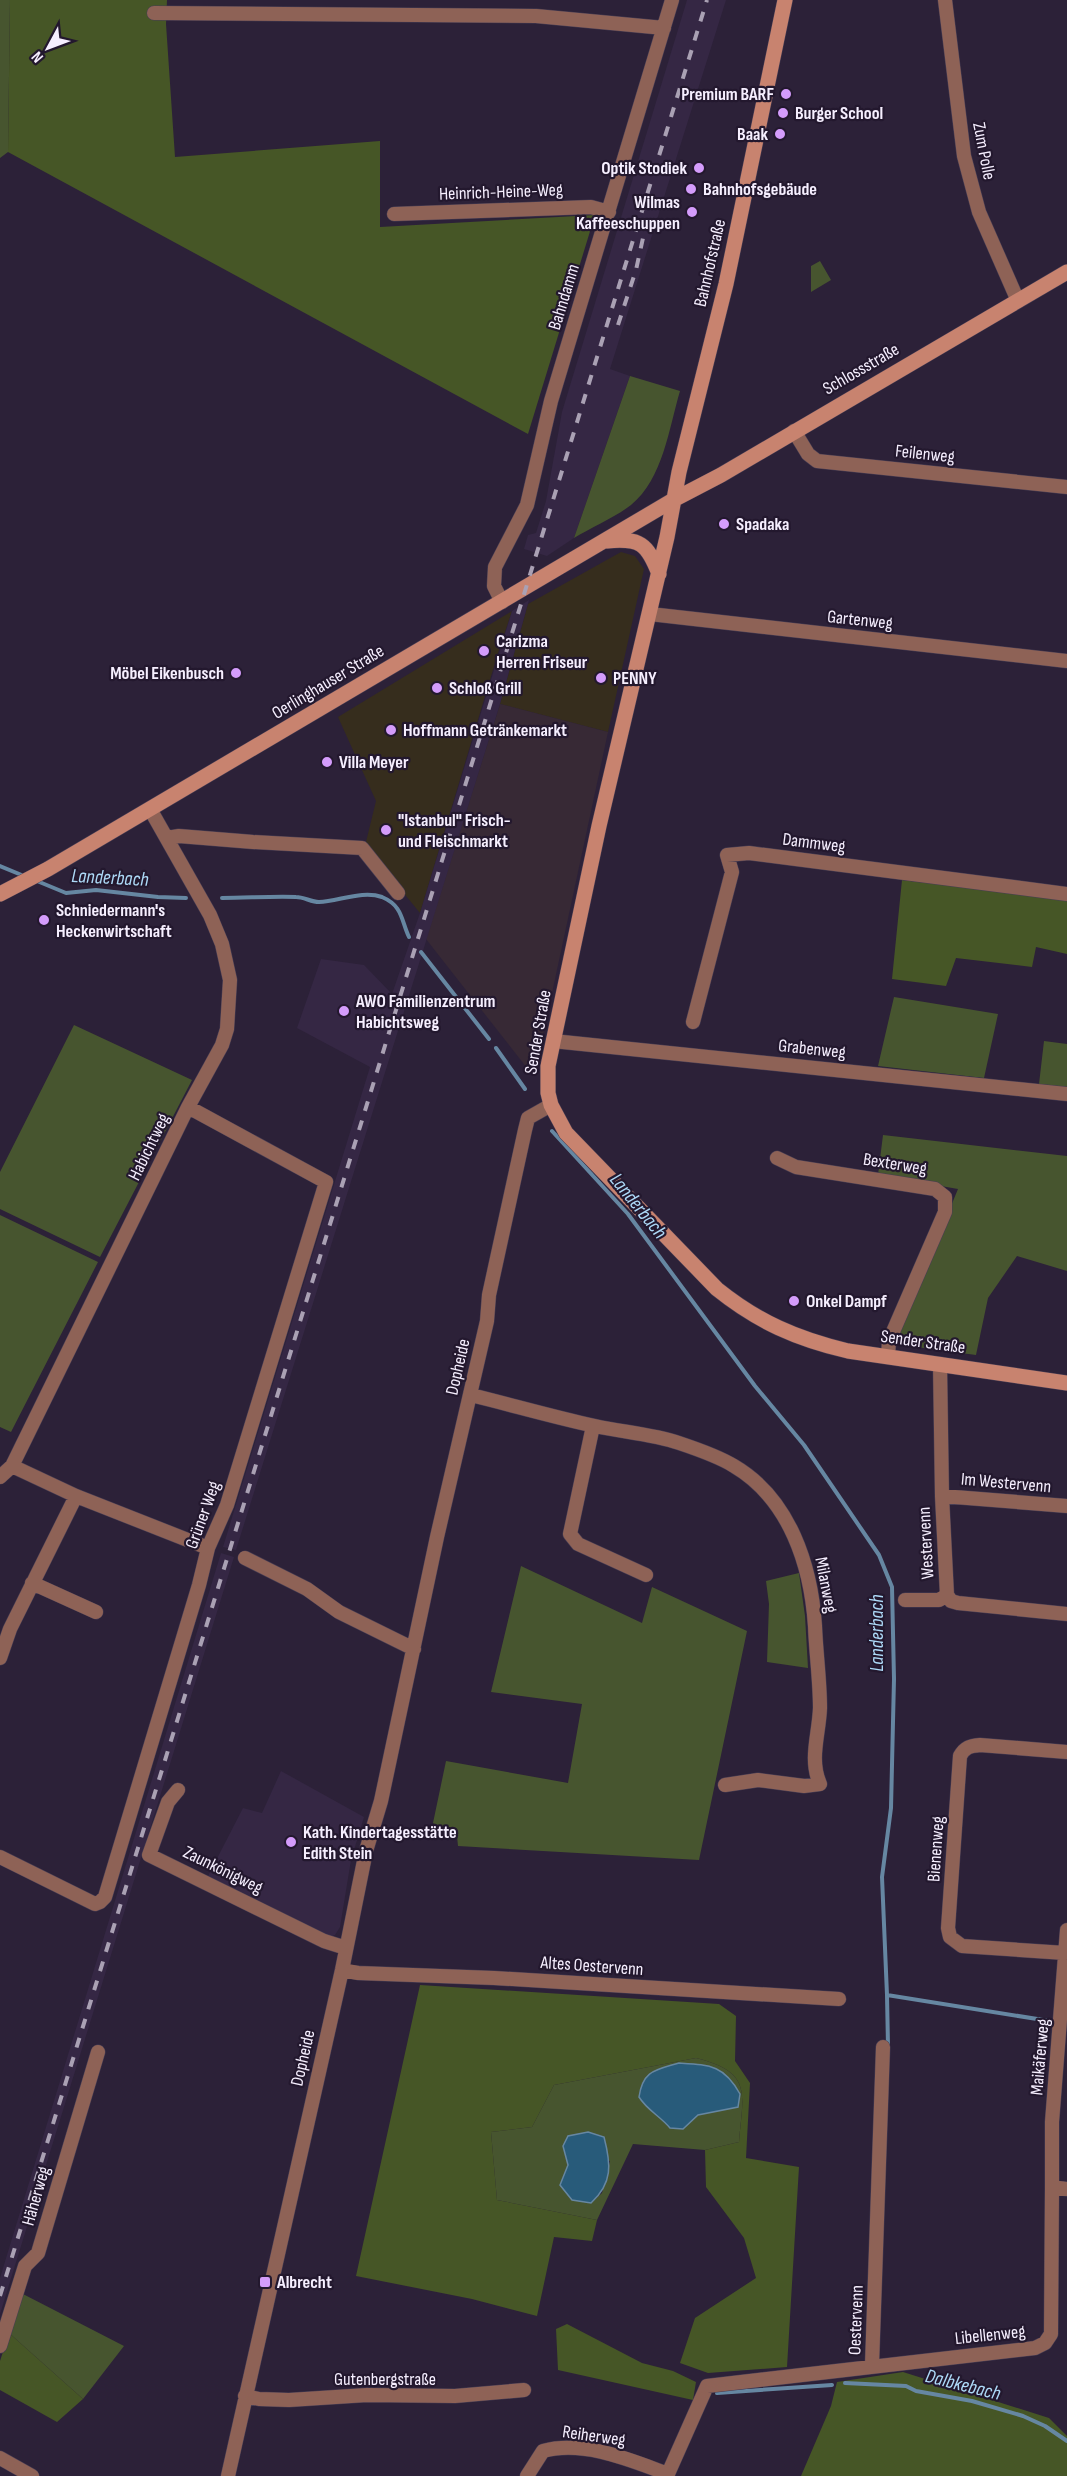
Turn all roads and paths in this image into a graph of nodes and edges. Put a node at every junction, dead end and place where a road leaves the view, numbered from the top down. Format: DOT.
graph roads {
  1 [pos="672,0"];
  2 [pos="785,0"];
  3 [pos="945,0"];
  4 [pos="154,13"];
  5 [pos="664,28"];
  6 [pos="609,212"];
  7 [pos="394,214"];
  8 [pos="1067,272"];
  9 [pos="1018,301"];
  10 [pos="794,431"];
  11 [pos="1067,487"];
  12 [pos="675,499"];
  13 [pos="604,541"];
  14 [pos="658,574"];
  15 [pos="502,602"];
  16 [pos="650,614"];
  17 [pos="1067,661"];
  18 [pos="150,809"];
  19 [pos="167,838"];
  20 [pos="398,893"];
  21 [pos="0,894"];
  22 [pos="1067,894"];
  23 [pos="693,1022"];
  24 [pos="553,1041"];
  25 [pos="1067,1094"];
  26 [pos="551,1105"];
  27 [pos="188,1107"];
  28 [pos="777,1158"];
  29 [pos="888,1356"];
  30 [pos="940,1364"];
  31 [pos="1067,1383"];
  32 [pos="471,1395"];
  33 [pos="593,1426"];
  34 [pos="12,1466"];
  35 [pos="0,1477"];
  36 [pos="76,1496"];
  37 [pos="942,1496"];
  38 [pos="1067,1506"];
  39 [pos="208,1548"];
  40 [pos="245,1558"];
  41 [pos="646,1575"];
  42 [pos="32,1583"];
  43 [pos="947,1595"];
  44 [pos="905,1600"];
  45 [pos="96,1612"];
  46 [pos="1067,1614"];
  47 [pos="414,1649"];
  48 [pos="0,1658"];
  49 [pos="1067,1752"];
  50 [pos="724,1785"];
  51 [pos="178,1790"];
  52 [pos="0,1857"];
  53 [pos="1067,1930"];
  54 [pos="346,1948"];
  55 [pos="1065,1953"];
  56 [pos="342,1970"];
  57 [pos="839,2000"];
  58 [pos="883,2047"];
  59 [pos="98,2052"];
  60 [pos="1052,2187"];
  61 [pos="1067,2189"];
  62 [pos="0,2346"];
  63 [pos="872,2365"];
  64 [pos="524,2390"];
  65 [pos="245,2396"];
  66 [pos="0,2458"];
  67 [pos="667,2475"];
  68 [pos="32,2476"];
  69 [pos="228,2476"];
  70 [pos="527,2476"];
  1 -- 5 [label="street, Bahndamm"];
  2 -- 12 [label="street, Bahnhofstraße"];
  3 -- 9 [label="street, Zum Polle"];
  4 -- 5 [label="street"];
  5 -- 6 [label="street, Bahndamm"];
  6 -- 7 [label="street, Heinrich-Heine-Weg"];
  6 -- 15 [label="street, Bahndamm"];
  8 -- 9 [label="street, Schlossstraße"];
  9 -- 10 [label="street, Schlossstraße"];
  10 -- 11 [label="street, Feilenweg"];
  10 -- 12 [label="street, Schlossstraße"];
  12 -- 13 [label="street, Oerlinghauser Straße"];
  12 -- 14 [label="street, Sender Straße"];
  13 -- 14 [label="street"];
  13 -- 15 [label="street, Oerlinghauser Straße"];
  14 -- 16 [label="street, Sender Straße"];
  15 -- 18 [label="street, Oerlinghauser Straße"];
  16 -- 17 [label="street, Gartenweg"];
  16 -- 24 [label="street, Sender Straße"];
  18 -- 19 [label="street, Habichtweg"];
  18 -- 21 [label="street, Oerlinghauser Straße"];
  19 -- 20 [label="street"];
  19 -- 27 [label="street, Habichtweg"];
  22 -- 23 [label="street, Dammweg"];
  24 -- 25 [label="street, Grabenweg"];
  24 -- 26 [label="street, Sender Straße"];
  26 -- 29 [label="street, Sender Straße"];
  26 -- 32 [label="street, Dopheide"];
  27 -- 34 [label="street, Habichtweg"];
  27 -- 39 [label="street, Grüner Weg"];
  28 -- 29 [label="street, Bexterweg"];
  29 -- 30 [label="street, Sender Straße"];
  30 -- 31 [label="street, Sender Straße"];
  30 -- 37 [label="street, Westervenn"];
  32 -- 33 [label="street, Milanweg"];
  32 -- 47 [label="street, Dopheide"];
  33 -- 41 [label="street"];
  33 -- 50 [label="street, Milanweg"];
  34 -- 35 [label="street, Habichtweg"];
  34 -- 36 [label="street"];
  36 -- 39 [label="street"];
  36 -- 42 [label="street"];
  37 -- 38 [label="street, Im Westervenn"];
  37 -- 43 [label="street, Westervenn"];
  39 -- 52 [label="street, Grüner Weg"];
  40 -- 47 [label="street"];
  42 -- 45 [label="street"];
  42 -- 48 [label="street"];
  43 -- 44 [label="street"];
  43 -- 46 [label="street, Westervenn"];
  47 -- 54 [label="street, Dopheide"];
  49 -- 55 [label="street, Bienenweg"];
  51 -- 54 [label="street, Zaunkönigweg"];
  53 -- 55 [label="street, Maikäferweg"];
  54 -- 56 [label="street, Dopheide"];
  55 -- 60 [label="street, Maikäferweg"];
  56 -- 57 [label="street, Altes Oestervenn"];
  56 -- 65 [label="street, Dopheide"];
  58 -- 63 [label="street, Oestervenn"];
  59 -- 62 [label="street, Häherweg"];
  60 -- 61 [label="street"];
  60 -- 63 [label="street, Libellenweg"];
  63 -- 67 [label="street, Oestervenn"];
  64 -- 65 [label="street, Gutenbergstraße"];
  65 -- 69 [label="street, Dopheide"];
  66 -- 68 [label="street"];
  67 -- 70 [label="street, Reiherweg"];
}
